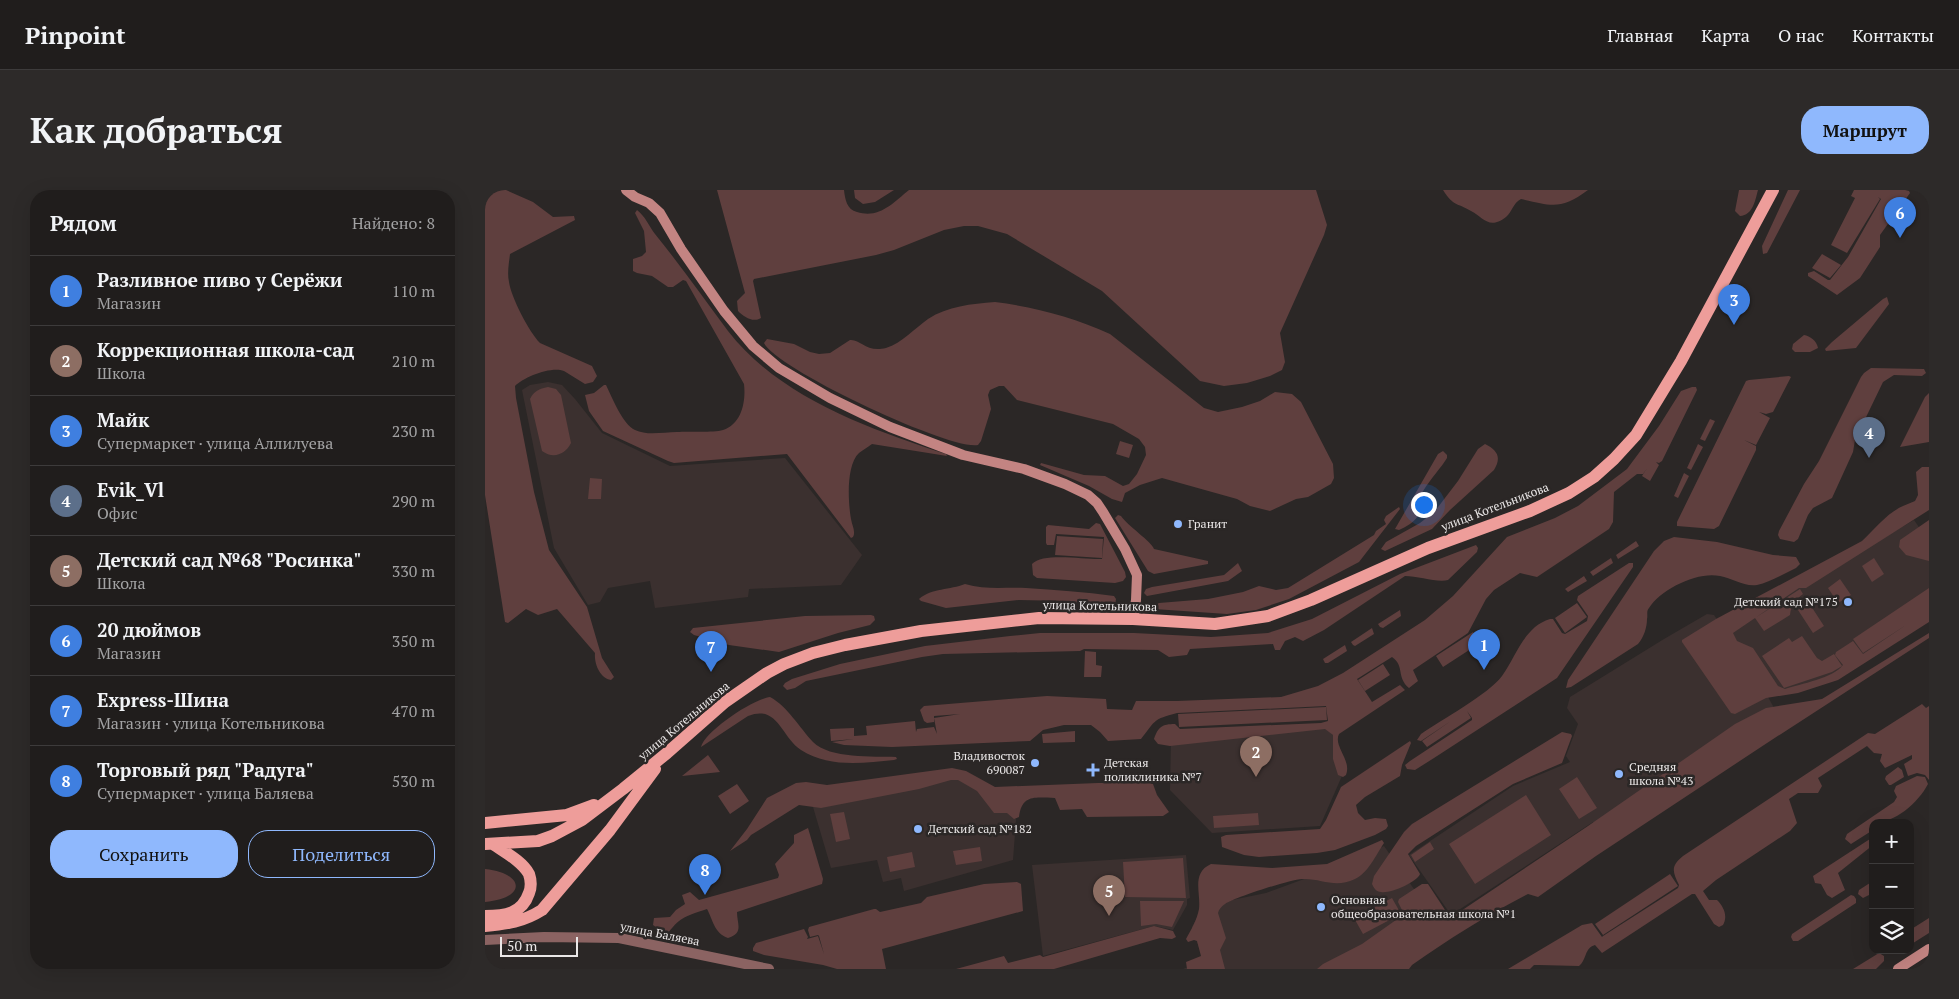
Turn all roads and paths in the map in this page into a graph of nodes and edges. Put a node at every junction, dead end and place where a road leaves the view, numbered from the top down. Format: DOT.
graph roads {
  1 [pos="626,190"];
  2 [pos="1773,190"];
  3 [pos="1133,619"];
  4 [pos="667,753"];
  5 [pos="610,799"];
  6 [pos="538,819"];
  7 [pos="485,823"];
  8 [pos="538,841"];
  9 [pos="489,844"];
  10 [pos="485,916"];
  11 [pos="485,926"];
  12 [pos="485,940"];
  13 [pos="1929,949"];
  14 [pos="769,969"];
  15 [pos="1898,969"];
  1 -- 3 [label="main road"];
  2 -- 3 [label="main road, улица Котельникова"];
  3 -- 4 [label="main road, улица Котельникова"];
  4 -- 5 [label="main road, улица Котельникова"];
  4 -- 11 [label="main road"];
  5 -- 6 [label="main road"];
  5 -- 8 [label="main road, улица Котельникова"];
  6 -- 7 [label="main road"];
  6 -- 8 [label="main road"];
  8 -- 9 [label="main road, улица Котельникова"];
  9 -- 10 [label="main road"];
  12 -- 14 [label="street, улица Баляева"];
  13 -- 15 [label="main road"];
}
